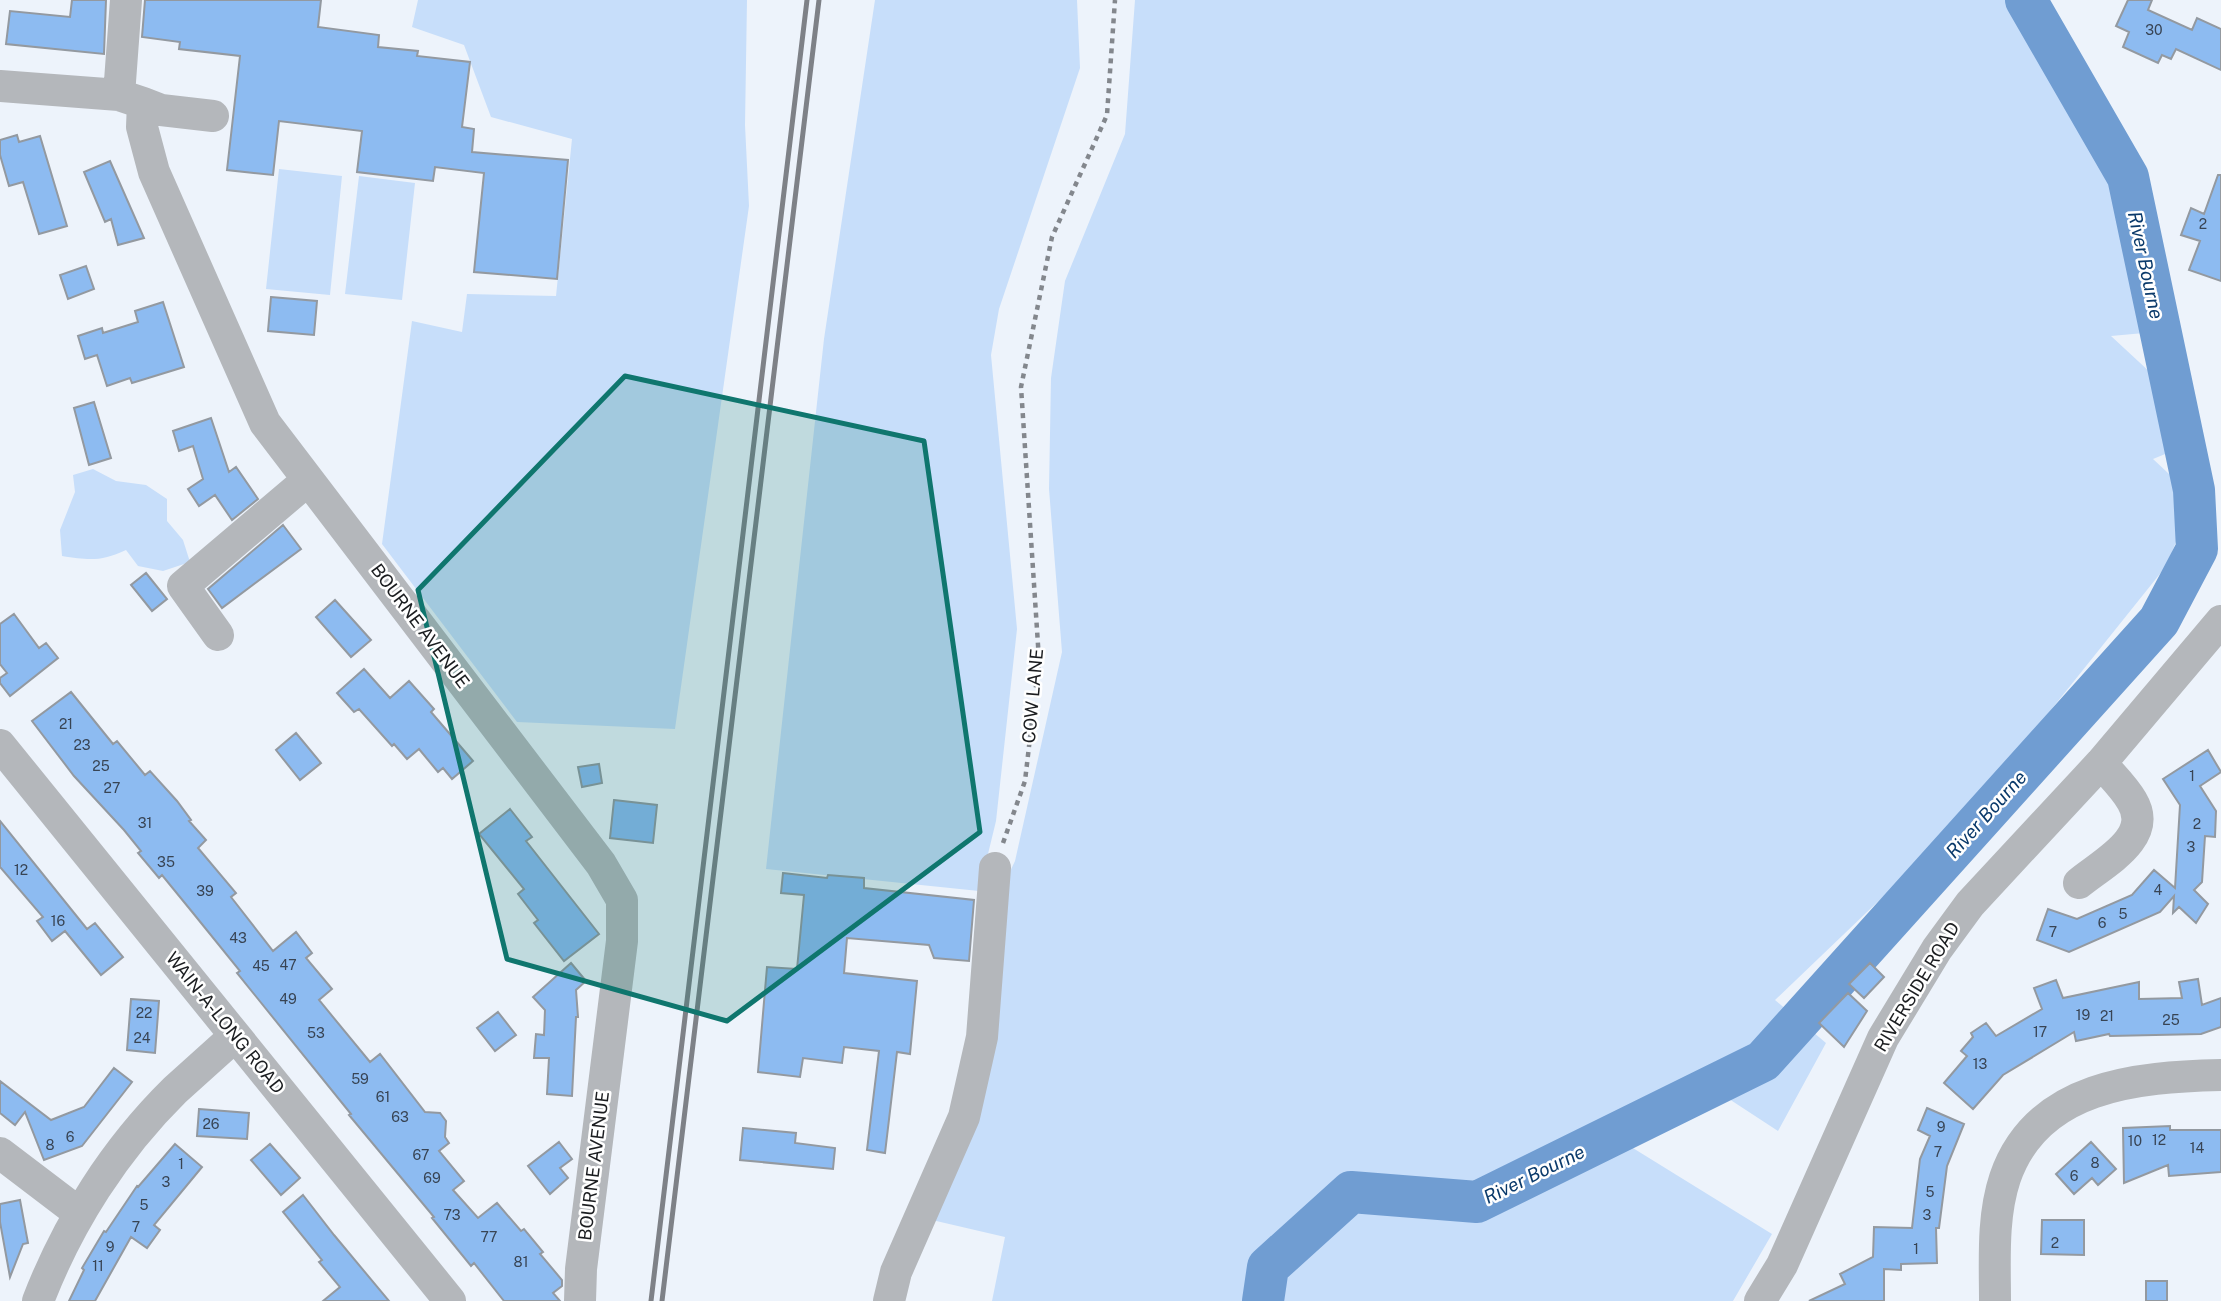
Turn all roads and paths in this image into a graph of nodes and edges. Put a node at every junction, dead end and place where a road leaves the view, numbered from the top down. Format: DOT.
graph roads {
  1 [pos="126,0"];
  2 [pos="1115,0"];
  3 [pos="0,86"];
  4 [pos="131,99"];
  5 [pos="214,116"];
  6 [pos="308,480"];
  7 [pos="2221,621"];
  8 [pos="218,635"];
  9 [pos="0,745"];
  10 [pos="2101,763"];
  11 [pos="995,868"];
  12 [pos="2079,883"];
  13 [pos="235,1036"];
  14 [pos="2221,1075"];
  15 [pos="0,1153"];
  16 [pos="79,1213"];
  17 [pos="38,1301"];
  18 [pos="450,1301"];
  19 [pos="580,1301"];
  20 [pos="889,1301"];
  21 [pos="1760,1301"];
  22 [pos="1995,1301"];
  1 -- 4 [label="street, BOURNE AVENUE"];
  2 -- 11 [label="path, COW LANE"];
  3 -- 4 [label="street"];
  4 -- 5 [label="street"];
  4 -- 6 [label="street, BOURNE AVENUE"];
  6 -- 8 [label="street"];
  6 -- 19 [label="street, BOURNE AVENUE"];
  7 -- 10 [label="street, RIVERSIDE ROAD"];
  9 -- 13 [label="street, WAIN-A-LONG ROAD"];
  10 -- 12 [label="street"];
  10 -- 21 [label="street, RIVERSIDE ROAD"];
  11 -- 20 [label="street"];
  13 -- 16 [label="street"];
  13 -- 18 [label="street, WAIN-A-LONG ROAD"];
  14 -- 22 [label="street"];
  15 -- 16 [label="street"];
  16 -- 17 [label="street"];
}
